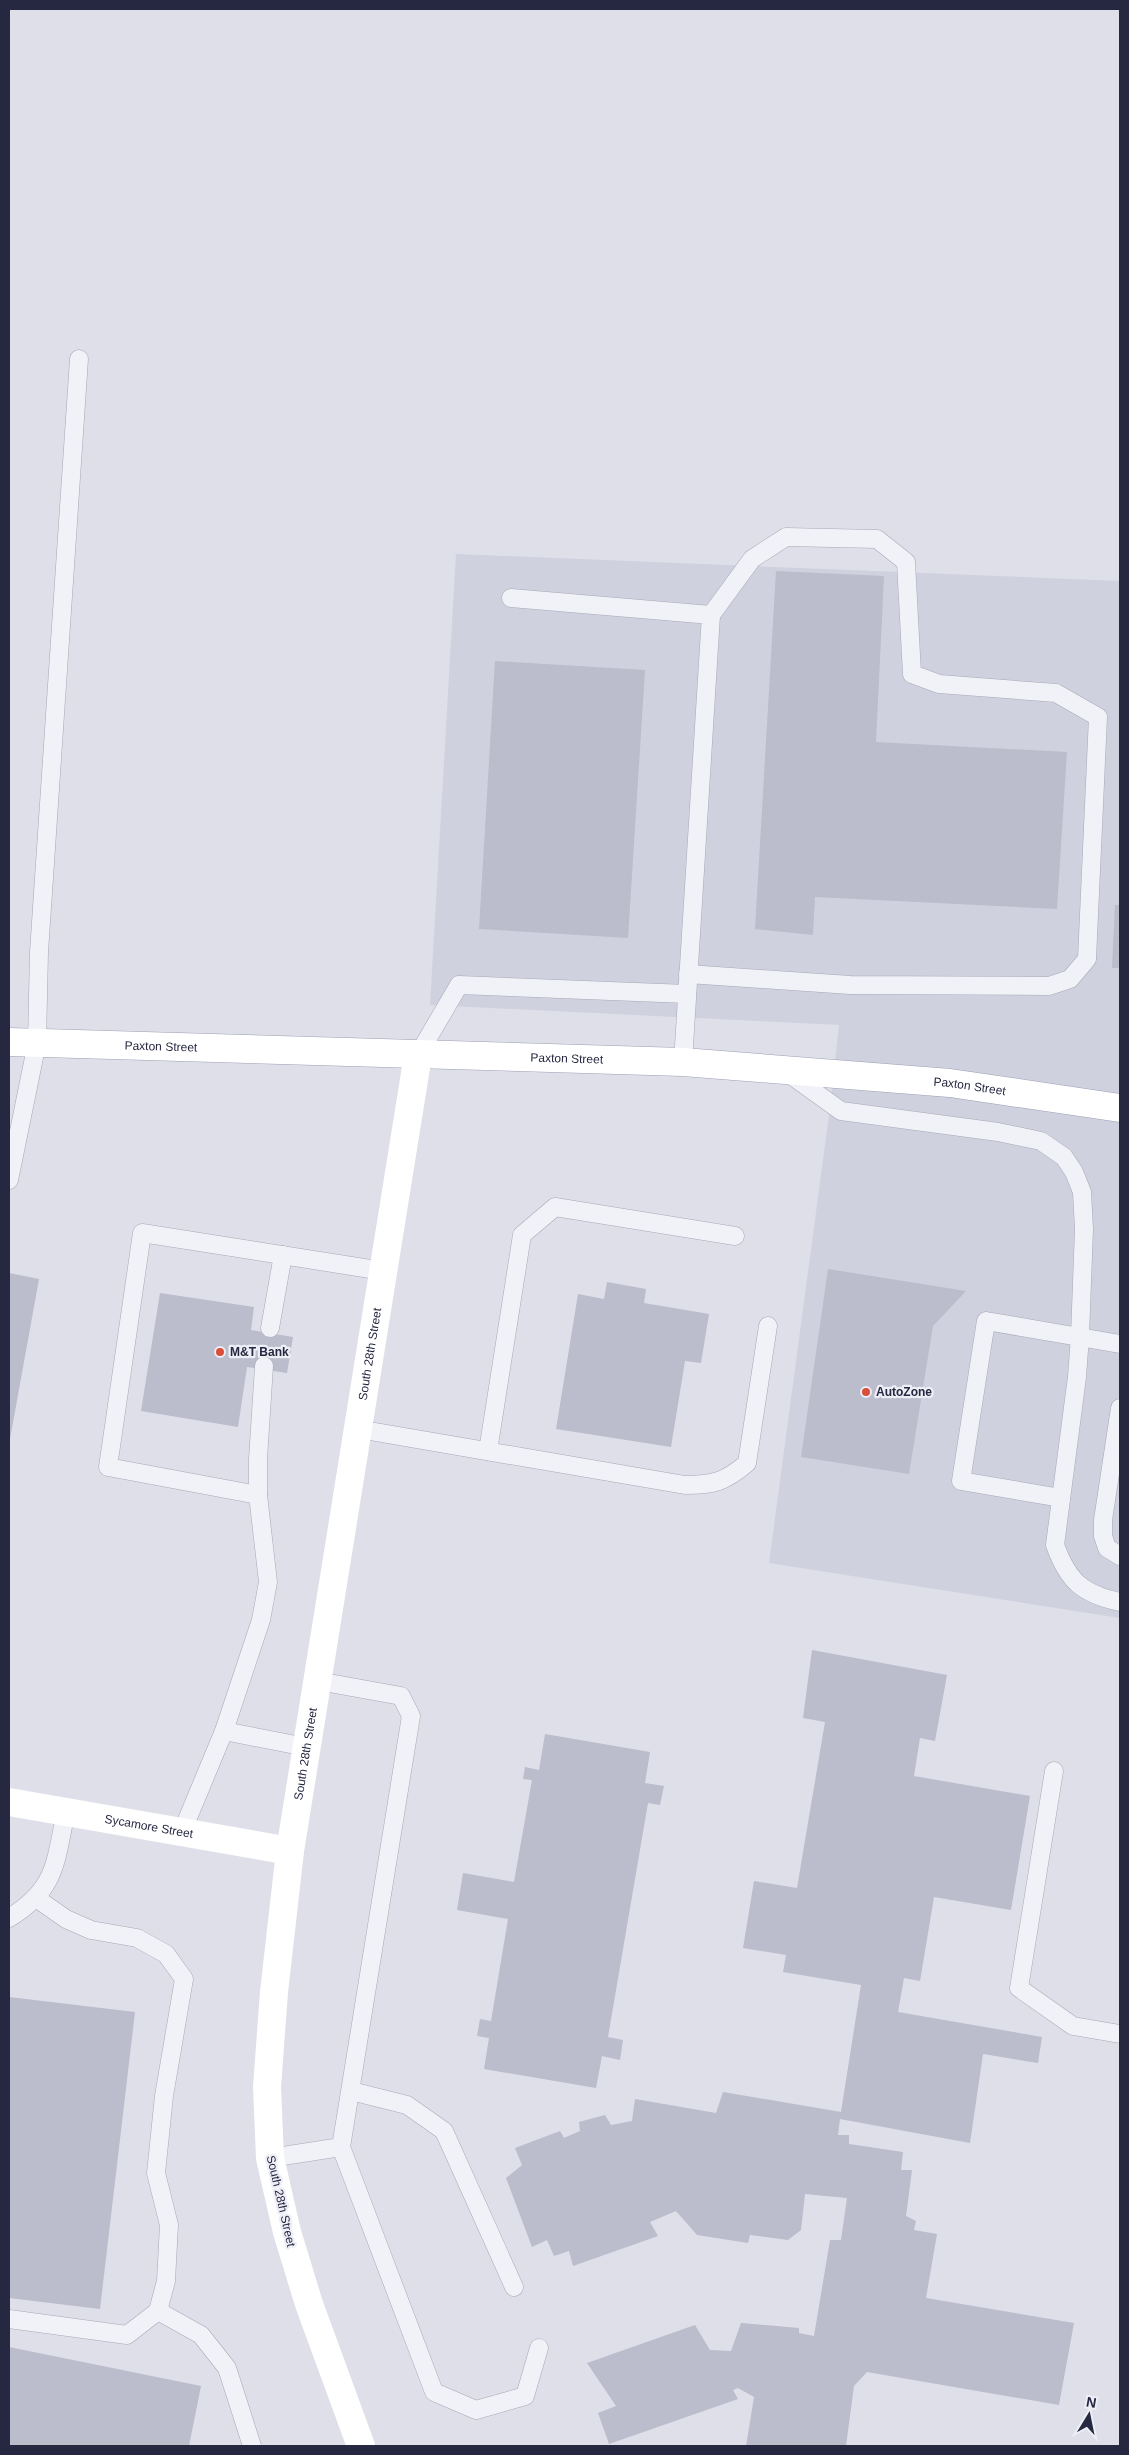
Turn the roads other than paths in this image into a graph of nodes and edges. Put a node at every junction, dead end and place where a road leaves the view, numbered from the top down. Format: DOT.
graph roads {
  1 [pos="79,359"];
  2 [pos="511,598"];
  3 [pos="712,614"];
  4 [pos="688,974"];
  5 [pos="687,994"];
  6 [pos="9,1042"];
  7 [pos="36,1043"];
  8 [pos="418,1055"];
  9 [pos="682,1062"];
  10 [pos="784,1069"];
  11 [pos="1120,1108"];
  12 [pos="9,1180"];
  13 [pos="735,1236"];
  14 [pos="283,1255"];
  15 [pos="383,1271"];
  16 [pos="768,1326"];
  17 [pos="270,1328"];
  18 [pos="1080,1336"];
  19 [pos="1120,1344"];
  20 [pos="264,1366"];
  21 [pos="1120,1408"];
  22 [pos="358,1429"];
  23 [pos="488,1451"];
  24 [pos="258,1495"];
  25 [pos="1061,1498"];
  26 [pos="1120,1556"];
  27 [pos="1120,1602"];
  28 [pos="318,1681"];
  29 [pos="224,1730"];
  30 [pos="306,1747"];
  31 [pos="1054,1770"];
  32 [pos="9,1802"];
  33 [pos="66,1812"];
  34 [pos="182,1832"];
  35 [pos="290,1851"];
  36 [pos="36,1898"];
  37 [pos="9,1918"];
  38 [pos="1120,2034"];
  39 [pos="351,2091"];
  40 [pos="341,2147"];
  41 [pos="270,2158"];
  42 [pos="514,2287"];
  43 [pos="158,2311"];
  44 [pos="9,2320"];
  45 [pos="539,2348"];
  46 [pos="252,2446"];
  47 [pos="361,2446"];
  1 -- 7 [label="lane"];
  2 -- 3 [label="lane"];
  3 -- 4 [label="lane"];
  3 -- 4 [label="lane"];
  4 -- 5 [label="lane"];
  5 -- 8 [label="lane"];
  5 -- 9 [label="lane"];
  6 -- 7 [label="main road, Paxton Street"];
  7 -- 8 [label="main road, Paxton Street"];
  7 -- 12 [label="lane"];
  8 -- 9 [label="main road, Paxton Street"];
  8 -- 15 [label="main road, South 28th Street"];
  9 -- 10 [label="main road, Paxton Street"];
  10 -- 11 [label="main road, Paxton Street"];
  10 -- 18 [label="lane"];
  13 -- 23 [label="lane"];
  14 -- 15 [label="lane"];
  14 -- 17 [label="lane"];
  14 -- 24 [label="lane"];
  15 -- 22 [label="main road, South 28th Street"];
  16 -- 23 [label="lane"];
  18 -- 19 [label="lane"];
  18 -- 25 [label="lane"];
  18 -- 25 [label="lane"];
  20 -- 24 [label="lane"];
  21 -- 26 [label="lane"];
  22 -- 23 [label="lane"];
  22 -- 28 [label="main road, South 28th Street"];
  24 -- 29 [label="lane"];
  25 -- 27 [label="lane"];
  28 -- 30 [label="main road, South 28th Street"];
  28 -- 39 [label="lane"];
  29 -- 30 [label="lane"];
  29 -- 34 [label="lane"];
  30 -- 35 [label="main road, South 28th Street"];
  31 -- 38 [label="lane"];
  32 -- 33 [label="main road, Sycamore Street"];
  33 -- 34 [label="main road, Sycamore Street"];
  33 -- 36 [label="lane"];
  34 -- 35 [label="main road, Sycamore Street"];
  35 -- 41 [label="main road, South 28th Street"];
  36 -- 37 [label="lane"];
  36 -- 43 [label="lane"];
  39 -- 40 [label="lane"];
  39 -- 42 [label="lane"];
  40 -- 41 [label="lane"];
  40 -- 45 [label="lane"];
  41 -- 47 [label="main road, South 28th Street"];
  43 -- 44 [label="lane"];
  43 -- 46 [label="lane"];
}
